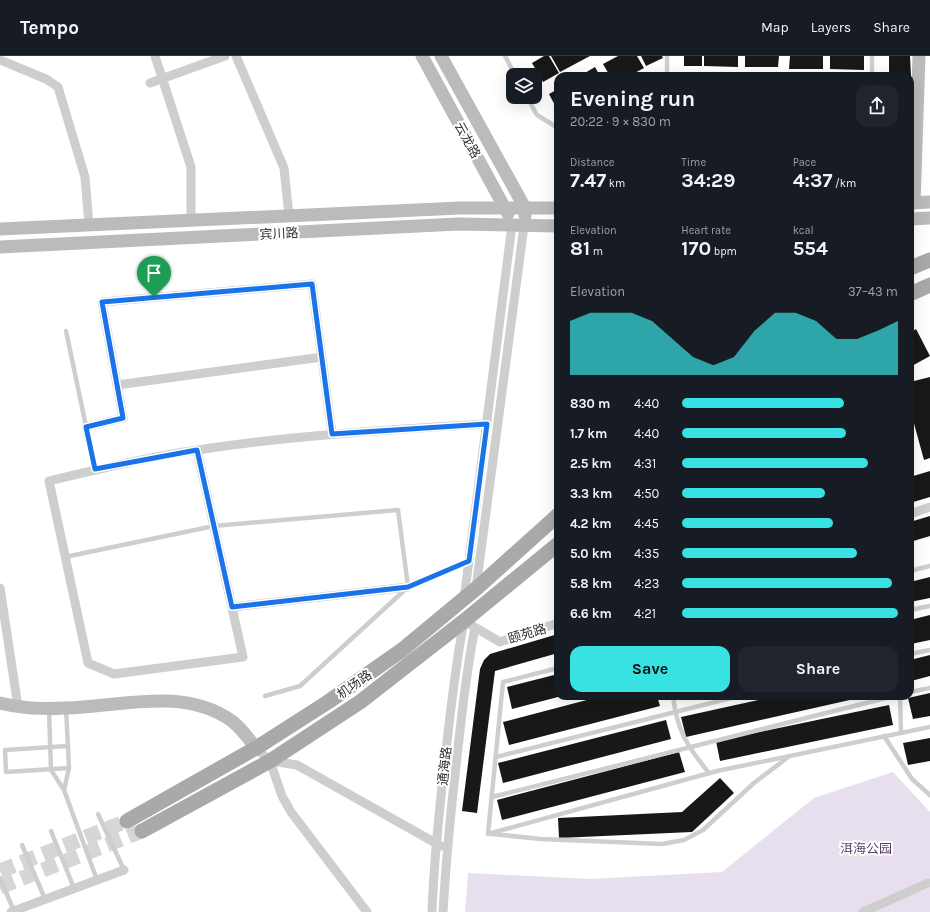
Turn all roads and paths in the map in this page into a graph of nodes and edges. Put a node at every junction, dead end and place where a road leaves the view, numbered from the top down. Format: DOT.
graph roads {
  1 [pos="155,56"];
  2 [pos="225,56"];
  3 [pos="236,56"];
  4 [pos="422,56"];
  5 [pos="441,56"];
  6 [pos="505,56"];
  7 [pos="667,56"];
  8 [pos="872,56"];
  9 [pos="919,56"];
  10 [pos="0,60"];
  11 [pos="511,68"];
  12 [pos="667,72"];
  13 [pos="872,72"];
  14 [pos="162,79"];
  15 [pos="150,82"];
  16 [pos="531,104"];
  17 [pos="554,126"];
  18 [pos="914,161"];
  19 [pos="930,202"];
  20 [pos="914,203"];
  21 [pos="506,208"];
  22 [pos="525,208"];
  23 [pos="554,208"];
  24 [pos="289,216"];
  25 [pos="930,218"];
  26 [pos="914,219"];
  27 [pos="191,220"];
  28 [pos="89,225"];
  29 [pos="518,226"];
  30 [pos="554,226"];
  31 [pos="0,229"];
  32 [pos="0,247"];
  33 [pos="930,260"];
  34 [pos="914,266"];
  35 [pos="930,285"];
  36 [pos="914,292"];
  37 [pos="66,331"];
  38 [pos="322,357"];
  39 [pos="117,385"];
  40 [pos="487,424"];
  41 [pos="86,427"];
  42 [pos="332,434"];
  43 [pos="197,450"];
  44 [pos="95,469"];
  45 [pos="930,507"];
  46 [pos="914,513"];
  47 [pos="554,519"];
  48 [pos="214,526"];
  49 [pos="554,548"];
  50 [pos="65,557"];
  51 [pos="469,561"];
  52 [pos="930,566"];
  53 [pos="914,570"];
  54 [pos="408,587"];
  55 [pos="0,588"];
  56 [pos="476,590"];
  57 [pos="464,599"];
  58 [pos="930,606"];
  59 [pos="232,607"];
  60 [pos="914,609"];
  61 [pos="469,624"];
  62 [pos="554,624"];
  63 [pos="930,650"];
  64 [pos="914,653"];
  65 [pos="554,669"];
  66 [pos="930,688"];
  67 [pos="914,691"];
  68 [pos="265,696"];
  69 [pos="673,700"];
  70 [pos="723,700"];
  71 [pos="878,700"];
  72 [pos="900,700"];
  73 [pos="0,703"];
  74 [pos="18,707"];
  75 [pos="49,708"];
  76 [pos="66,708"];
  77 [pos="674,712"];
  78 [pos="930,727"];
  79 [pos="901,732"];
  80 [pos="884,736"];
  81 [pos="68,746"];
  82 [pos="51,747"];
  83 [pos="256,748"];
  84 [pos="689,748"];
  85 [pos="496,757"];
  86 [pos="789,757"];
  87 [pos="270,761"];
  88 [pos="69,768"];
  89 [pos="52,770"];
  90 [pos="709,773"];
  91 [pos="64,790"];
  92 [pos="930,795"];
  93 [pos="492,797"];
  94 [pos="98,814"];
  95 [pos="128,821"];
  96 [pos="51,831"];
  97 [pos="142,831"];
  98 [pos="488,834"];
  99 [pos="436,843"];
  100 [pos="22,845"];
  101 [pos="447,849"];
  102 [pos="124,870"];
  103 [pos="0,878"];
  104 [pos="97,880"];
  105 [pos="928,883"];
  106 [pos="74,888"];
  107 [pos="45,899"];
  108 [pos="12,912"];
  109 [pos="367,912"];
  110 [pos="432,912"];
  111 [pos="443,912"];
  112 [pos="863,912"];
  1 -- 14 [label="street"];
  2 -- 14 [label="street"];
  3 -- 24 [label="street"];
  4 -- 21 [label="main road, 云龙路"];
  5 -- 22 [label="main road, 云龙路"];
  6 -- 11 [label="lane"];
  7 -- 12 [label="lane"];
  8 -- 13 [label="lane"];
  9 -- 18 [label="main road"];
  10 -- 28 [label="street"];
  14 -- 15 [label="street"];
  14 -- 27 [label="street"];
  16 -- 17 [label="lane"];
  19 -- 20 [label="main road"];
  21 -- 22 [label="main road, 宾川路"];
  21 -- 24 [label="main road, 宾川路"];
  21 -- 29 [label="main road, 云龙路"];
  22 -- 23 [label="main road, 宾川路"];
  22 -- 29 [label="main road"];
  24 -- 27 [label="main road, 宾川路"];
  25 -- 26 [label="main road"];
  27 -- 28 [label="main road, 宾川路"];
  28 -- 31 [label="main road, 宾川路"];
  29 -- 30 [label="main road, 宾川路"];
  29 -- 32 [label="main road, 宾川路"];
  29 -- 40 [label="street"];
  29 -- 56 [label="street"];
  33 -- 34 [label="main road"];
  35 -- 36 [label="main road"];
  37 -- 41 [label="lane"];
  38 -- 39 [label="street"];
  38 -- 39 [label="street"];
  38 -- 42 [label="street"];
  39 -- 41 [label="street"];
  40 -- 42 [label="street"];
  40 -- 51 [label="street"];
  41 -- 44 [label="lane"];
  42 -- 43 [label="street"];
  43 -- 44 [label="street"];
  43 -- 48 [label="street"];
  44 -- 50 [label="street"];
  45 -- 46 [label="street"];
  47 -- 56 [label="main road, 机场路"];
  48 -- 50 [label="lane"];
  48 -- 54 [label="lane"];
  48 -- 59 [label="street"];
  49 -- 61 [label="main road, 机场路"];
  50 -- 59 [label="street"];
  51 -- 54 [label="lane"];
  51 -- 57 [label="street"];
  52 -- 53 [label="lane"];
  54 -- 59 [label="street"];
  54 -- 68 [label="lane"];
  55 -- 74 [label="street"];
  56 -- 57 [label="main road, 机场路"];
  57 -- 83 [label="main road, 机场路"];
  58 -- 60 [label="lane"];
  61 -- 62 [label="street, 颐苑路"];
  61 -- 87 [label="main road, 机场路"];
  61 -- 99 [label="street, 通海路"];
  61 -- 101 [label="street, 通海路"];
  63 -- 64 [label="lane"];
  65 -- 85 [label="lane"];
  66 -- 67 [label="lane"];
  69 -- 77 [label="lane"];
  70 -- 77 [label="lane"];
  71 -- 84 [label="lane"];
  72 -- 79 [label="lane"];
  73 -- 74 [label="main road"];
  74 -- 75 [label="main road"];
  75 -- 76 [label="main road"];
  75 -- 82 [label="lane"];
  76 -- 81 [label="lane"];
  76 -- 83 [label="main road"];
  77 -- 84 [label="lane"];
  77 -- 85 [label="lane"];
  78 -- 79 [label="lane"];
  79 -- 80 [label="lane"];
  80 -- 86 [label="lane"];
  80 -- 92 [label="lane"];
  81 -- 82 [label="lane"];
  81 -- 88 [label="lane"];
  82 -- 89 [label="lane"];
  82 -- 89 [label="lane"];
  83 -- 87 [label="street"];
  83 -- 95 [label="main road, 机场路"];
  84 -- 90 [label="lane"];
  84 -- 93 [label="lane"];
  85 -- 93 [label="lane"];
  86 -- 90 [label="lane"];
  86 -- 98 [label="lane"];
  87 -- 97 [label="main road, 机场路"];
  87 -- 99 [label="street"];
  87 -- 109 [label="street"];
  88 -- 89 [label="lane"];
  88 -- 91 [label="lane"];
  89 -- 91 [label="lane"];
  90 -- 98 [label="lane"];
  91 -- 104 [label="lane"];
  93 -- 98 [label="lane"];
  94 -- 102 [label="lane"];
  96 -- 106 [label="lane"];
  99 -- 101 [label="street"];
  99 -- 110 [label="street, 通海路"];
  100 -- 107 [label="lane"];
  101 -- 111 [label="street, 通海路"];
  102 -- 104 [label="street"];
  103 -- 108 [label="lane"];
  104 -- 106 [label="street"];
  105 -- 112 [label="street"];
  106 -- 107 [label="street"];
  107 -- 108 [label="street"];
}
